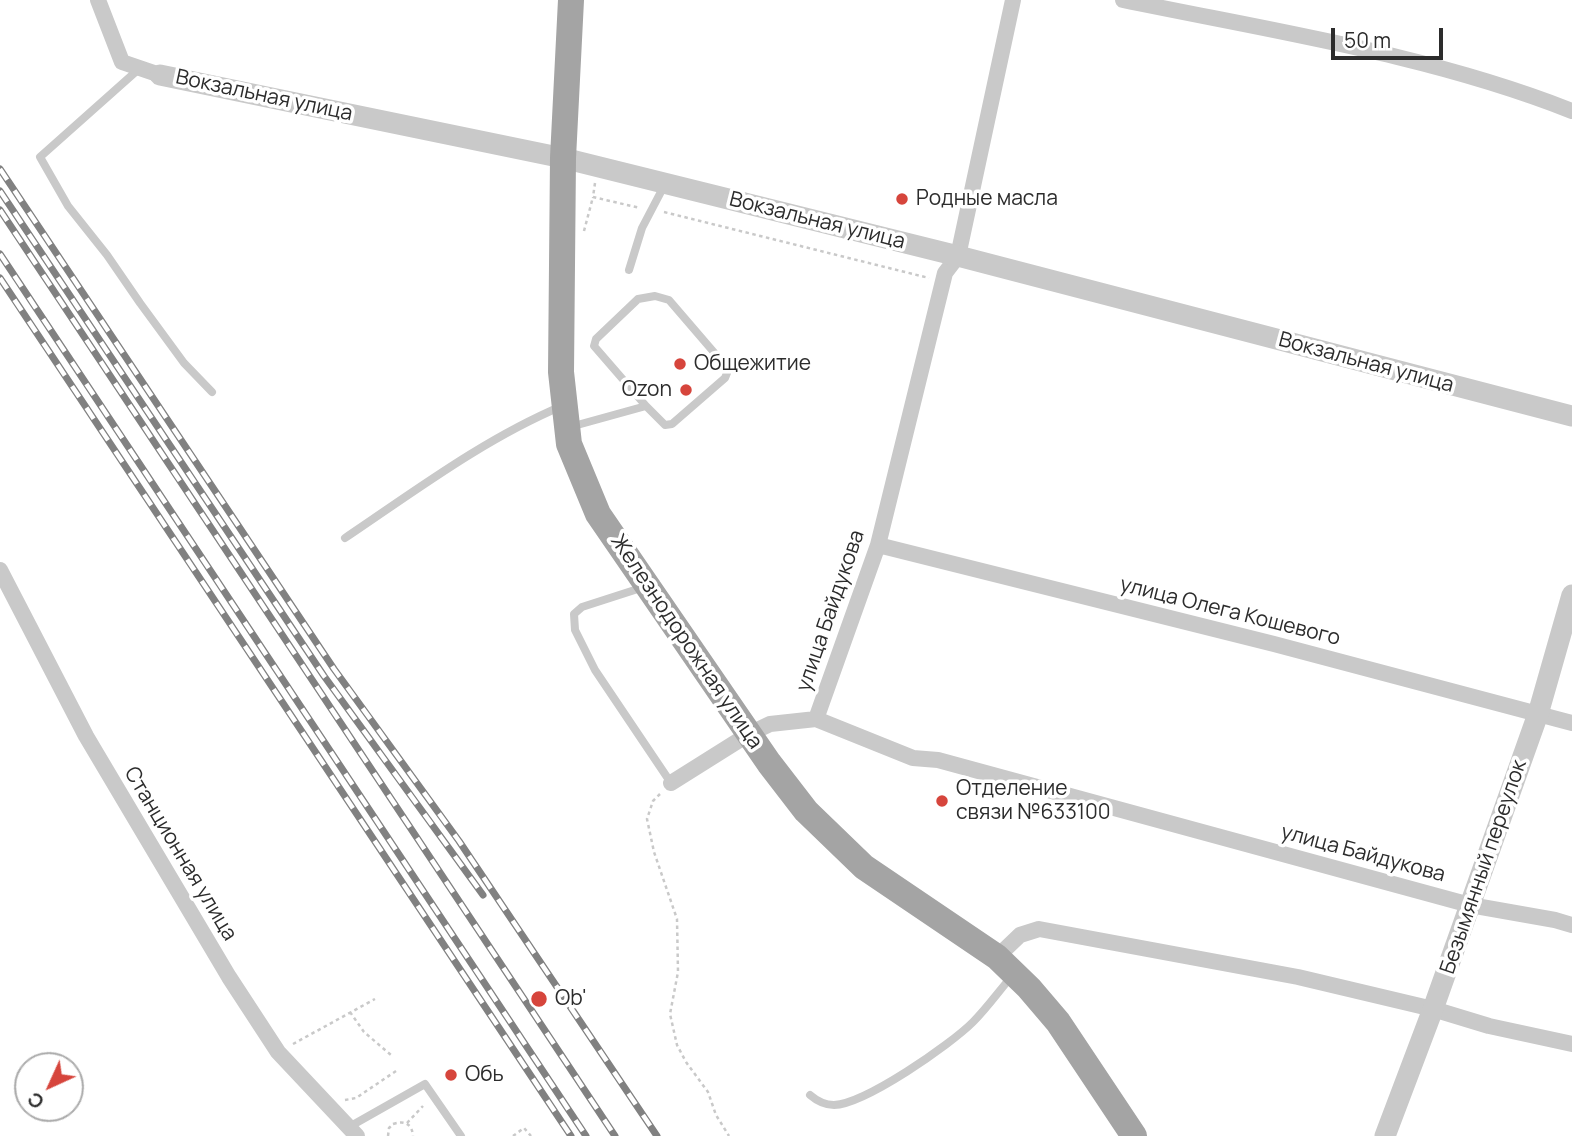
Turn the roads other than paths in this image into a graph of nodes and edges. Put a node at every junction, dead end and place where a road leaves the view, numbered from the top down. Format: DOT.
graph roads {
  1 [pos="98,0"];
  2 [pos="571,0"];
  3 [pos="1013,0"];
  4 [pos="1123,0"];
  5 [pos="150,72"];
  6 [pos="1572,111"];
  7 [pos="563,158"];
  8 [pos="666,183"];
  9 [pos="958,256"];
  10 [pos="629,270"];
  11 [pos="212,392"];
  12 [pos="646,406"];
  13 [pos="566,416"];
  14 [pos="1572,416"];
  15 [pos="345,538"];
  16 [pos="878,545"];
  17 [pos="0,570"];
  18 [pos="647,586"];
  19 [pos="1572,594"];
  20 [pos="1538,714"];
  21 [pos="816,719"];
  22 [pos="1572,723"];
  23 [pos="749,734"];
  24 [pos="671,783"];
  25 [pos="1471,905"];
  26 [pos="1572,925"];
  27 [pos="1006,965"];
  28 [pos="1433,1009"];
  29 [pos="1572,1044"];
  30 [pos="810,1095"];
  31 [pos="353,1131"];
  32 [pos="461,1136"];
  33 [pos="1134,1136"];
  34 [pos="1385,1136"];
  1 -- 5 [label="street, Вокзальная улица"];
  2 -- 7 [label="main road, Железнодорожная улица"];
  3 -- 9 [label="street, улица Байдукова"];
  4 -- 6 [label="street"];
  5 -- 7 [label="street, Вокзальная улица"];
  5 -- 11 [label="lane"];
  7 -- 8 [label="street, Вокзальная улица"];
  7 -- 13 [label="main road, Железнодорожная улица"];
  8 -- 9 [label="street, Вокзальная улица"];
  8 -- 10 [label="lane"];
  9 -- 14 [label="street, Вокзальная улица"];
  9 -- 16 [label="street, улица Байдукова"];
  12 -- 12 [label="lane"];
  12 -- 13 [label="lane"];
  13 -- 15 [label="lane"];
  13 -- 18 [label="main road, Железнодорожная улица"];
  16 -- 20 [label="street, улица Олега Кошевого"];
  16 -- 21 [label="street, улица Байдукова"];
  17 -- 31 [label="street, Станционная улица"];
  18 -- 23 [label="main road, Железнодорожная улица"];
  18 -- 24 [label="lane"];
  19 -- 20 [label="street, Безымянный переулок"];
  20 -- 22 [label="street, улица Олега Кошевого"];
  20 -- 25 [label="street, Безымянный переулок"];
  21 -- 23 [label="street"];
  21 -- 25 [label="street, улица Байдукова"];
  23 -- 24 [label="street"];
  23 -- 27 [label="main road, Железнодорожная улица"];
  25 -- 26 [label="street, улица Байдукова"];
  25 -- 28 [label="street, Безымянный переулок"];
  27 -- 28 [label="street"];
  27 -- 30 [label="lane"];
  27 -- 33 [label="main road, Железнодорожная улица"];
  28 -- 29 [label="street"];
  28 -- 34 [label="street, Безымянный переулок"];
  31 -- 32 [label="lane"];
}
